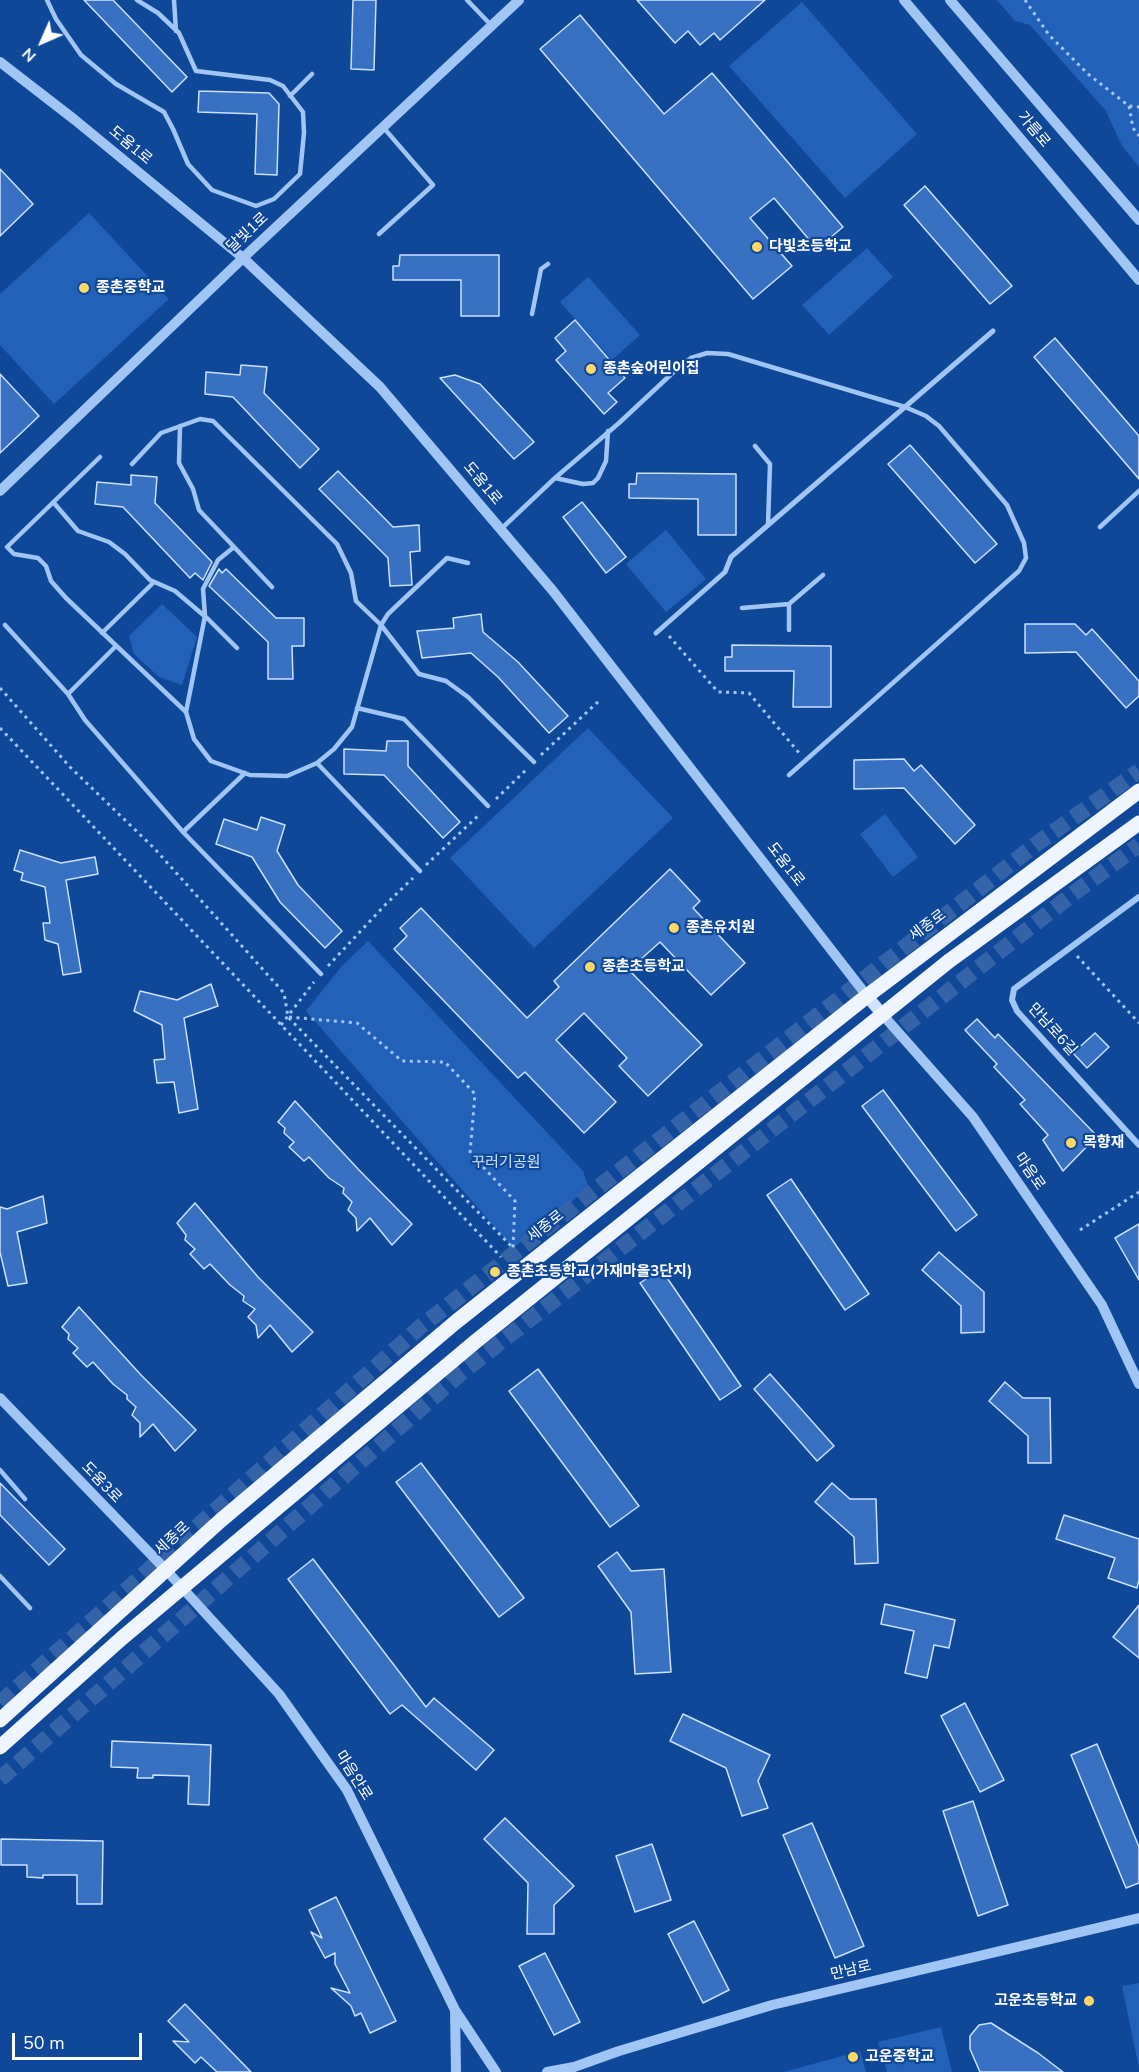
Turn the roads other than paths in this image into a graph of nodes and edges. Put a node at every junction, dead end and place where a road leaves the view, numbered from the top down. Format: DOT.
graph roads {
  1 [pos="47,0"];
  2 [pos="136,0"];
  3 [pos="174,0"];
  4 [pos="466,0"];
  5 [pos="519,0"];
  6 [pos="904,0"];
  7 [pos="950,0"];
  8 [pos="491,25"];
  9 [pos="176,31"];
  10 [pos="0,62"];
  11 [pos="312,74"];
  12 [pos="291,96"];
  13 [pos="383,127"];
  14 [pos="1139,220"];
  15 [pos="378,234"];
  16 [pos="243,258"];
  17 [pos="548,264"];
  18 [pos="1139,280"];
  19 [pos="532,314"];
  20 [pos="993,331"];
  21 [pos="905,407"];
  22 [pos="180,426"];
  23 [pos="608,431"];
  24 [pos="755,446"];
  25 [pos="100,457"];
  26 [pos="132,464"];
  27 [pos="555,478"];
  28 [pos="0,491"];
  29 [pos="1139,491"];
  30 [pos="54,503"];
  31 [pos="768,525"];
  32 [pos="1100,527"];
  33 [pos="500,530"];
  34 [pos="234,547"];
  35 [pos="468,563"];
  36 [pos="823,575"];
  37 [pos="154,582"];
  38 [pos="272,587"];
  39 [pos="789,604"];
  40 [pos="742,608"];
  41 [pos="205,616"];
  42 [pos="5,625"];
  43 [pos="381,625"];
  44 [pos="789,630"];
  45 [pos="102,633"];
  46 [pos="656,633"];
  47 [pos="116,646"];
  48 [pos="237,648"];
  49 [pos="68,694"];
  50 [pos="357,708"];
  51 [pos="186,712"];
  52 [pos="534,762"];
  53 [pos="317,763"];
  54 [pos="245,773"];
  55 [pos="789,776"];
  56 [pos="1139,791"];
  57 [pos="488,806"];
  58 [pos="1139,823"];
  59 [pos="183,832"];
  60 [pos="420,871"];
  61 [pos="1138,899"];
  62 [pos="321,974"];
  63 [pos="867,996"];
  64 [pos="882,1014"];
  65 [pos="1139,1144"];
  66 [pos="1139,1384"];
  67 [pos="0,1398"];
  68 [pos="0,1470"];
  69 [pos="25,1499"];
  70 [pos="166,1570"];
  71 [pos="0,1576"];
  72 [pos="182,1587"];
  73 [pos="30,1608"];
  74 [pos="0,1720"];
  75 [pos="0,1747"];
  76 [pos="1139,1918"];
  77 [pos="455,2010"];
  78 [pos="572,2069"];
  79 [pos="456,2072"];
  80 [pos="496,2072"];
  81 [pos="547,2072"];
  1 -- 12 [label="lane"];
  2 -- 9 [label="lane"];
  3 -- 9 [label="lane"];
  4 -- 8 [label="lane"];
  5 -- 8 [label="street, 달빛1로"];
  6 -- 18 [label="street, 가름로"];
  7 -- 14 [label="street, 가름로"];
  8 -- 13 [label="street, 달빛1로"];
  9 -- 12 [label="lane"];
  10 -- 16 [label="street, 도움1로"];
  11 -- 12 [label="lane"];
  13 -- 15 [label="lane"];
  13 -- 16 [label="street, 달빛1로"];
  16 -- 28 [label="street, 달빛1로"];
  16 -- 33 [label="street, 도움1로"];
  17 -- 19 [label="lane"];
  20 -- 21 [label="street"];
  21 -- 23 [label="lane"];
  21 -- 31 [label="street"];
  21 -- 55 [label="lane"];
  22 -- 26 [label="lane"];
  22 -- 34 [label="lane"];
  22 -- 43 [label="lane"];
  23 -- 27 [label="lane"];
  23 -- 27 [label="lane"];
  24 -- 31 [label="lane"];
  25 -- 30 [label="lane"];
  27 -- 33 [label="lane"];
  29 -- 32 [label="lane"];
  30 -- 37 [label="lane"];
  30 -- 45 [label="lane"];
  31 -- 46 [label="street"];
  33 -- 63 [label="street, 도움1로"];
  34 -- 38 [label="lane"];
  34 -- 41 [label="lane"];
  35 -- 43 [label="lane"];
  36 -- 39 [label="lane"];
  37 -- 41 [label="lane"];
  37 -- 45 [label="lane"];
  39 -- 40 [label="lane"];
  39 -- 44 [label="lane"];
  41 -- 48 [label="lane"];
  41 -- 51 [label="lane"];
  42 -- 49 [label="lane"];
  43 -- 50 [label="lane"];
  43 -- 52 [label="lane"];
  45 -- 47 [label="lane"];
  47 -- 49 [label="lane"];
  47 -- 51 [label="lane"];
  49 -- 59 [label="lane"];
  50 -- 53 [label="lane"];
  50 -- 57 [label="lane"];
  51 -- 54 [label="lane"];
  53 -- 54 [label="lane"];
  53 -- 60 [label="lane"];
  54 -- 59 [label="lane"];
  56 -- 63 [label="main road, 세종로"];
  58 -- 64 [label="main road"];
  59 -- 62 [label="lane"];
  61 -- 65 [label="street, 만남로6길"];
  63 -- 64 [label="main road, 마음로"];
  63 -- 70 [label="main road, 세종로"];
  64 -- 66 [label="street, 마음로"];
  64 -- 72 [label="main road"];
  67 -- 70 [label="street, 도움3로"];
  68 -- 69 [label="lane"];
  70 -- 72 [label="street, 도움3로"];
  70 -- 74 [label="main road, 세종로"];
  71 -- 73 [label="lane"];
  72 -- 75 [label="main road"];
  72 -- 77 [label="street, 마음안로"];
  76 -- 78 [label="street, 만남로"];
  77 -- 79 [label="street"];
  77 -- 80 [label="street, 마음안로"];
  78 -- 81 [label="street, 만남로"];
}
